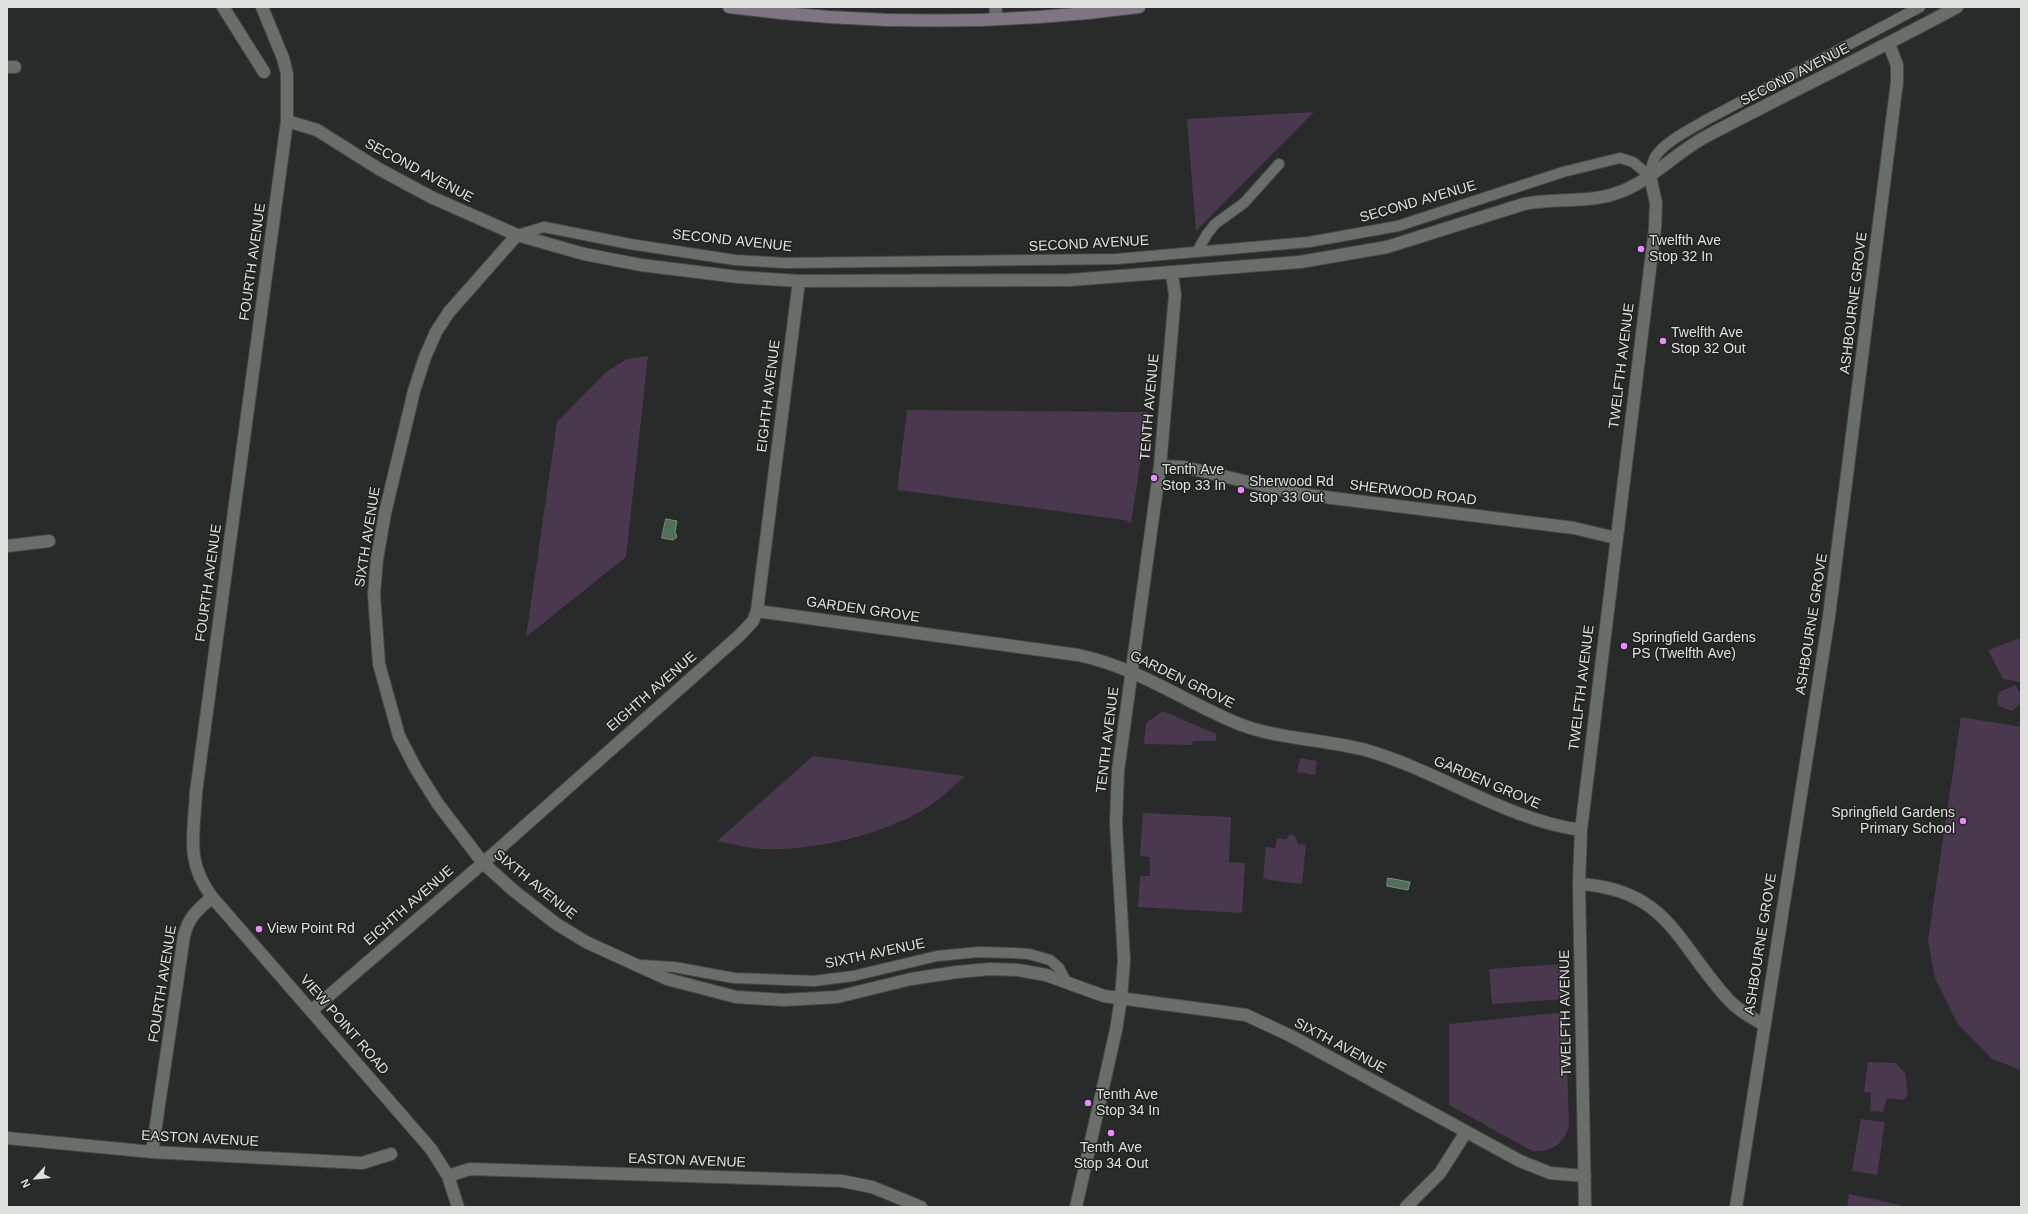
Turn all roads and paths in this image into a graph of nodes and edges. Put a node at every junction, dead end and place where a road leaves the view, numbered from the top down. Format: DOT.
graph roads {
  1 [pos="223,7"];
  2 [pos="262,7"];
  3 [pos="729,7"];
  4 [pos="996,7"];
  5 [pos="1139,7"];
  6 [pos="1920,7"];
  7 [pos="1957,7"];
  8 [pos="995,19"];
  9 [pos="1889,44"];
  10 [pos="264,72"];
  11 [pos="287,121"];
  12 [pos="1279,164"];
  13 [pos="1650,176"];
  14 [pos="517,235"];
  15 [pos="1197,252"];
  16 [pos="1172,274"];
  17 [pos="799,281"];
  18 [pos="1160,466"];
  19 [pos="1616,538"];
  20 [pos="49,541"];
  21 [pos="7,546"];
  22 [pos="756,611"];
  23 [pos="1132,671"];
  24 [pos="1581,830"];
  25 [pos="483,863"];
  26 [pos="1579,884"];
  27 [pos="212,898"];
  28 [pos="630,964"];
  29 [pos="1067,983"];
  30 [pos="1121,998"];
  31 [pos="311,1011"];
  32 [pos="1764,1025"];
  33 [pos="1466,1132"];
  34 [pos="7,1138"];
  35 [pos="152,1152"];
  36 [pos="391,1154"];
  37 [pos="448,1176"];
  38 [pos="1585,1176"];
  39 [pos="458,1207"];
  40 [pos="921,1207"];
  41 [pos="1076,1207"];
  42 [pos="1406,1207"];
  43 [pos="1585,1207"];
  44 [pos="1736,1207"];
  1 -- 10 [label="street"];
  2 -- 11 [label="street, FOURTH AVENUE"];
  3 -- 8 [label="street"];
  4 -- 8 [label="street"];
  5 -- 8 [label="street"];
  6 -- 13 [label="lane, SECOND AVENUE"];
  7 -- 9 [label="street, SECOND AVENUE"];
  9 -- 13 [label="street, SECOND AVENUE"];
  9 -- 32 [label="street, ASHBOURNE GROVE"];
  11 -- 14 [label="street, SECOND AVENUE"];
  11 -- 27 [label="street, FOURTH AVENUE"];
  12 -- 15 [label="lane"];
  13 -- 15 [label="lane, SECOND AVENUE"];
  13 -- 16 [label="street, SECOND AVENUE"];
  13 -- 19 [label="street, TWELFTH AVENUE"];
  14 -- 15 [label="lane, SECOND AVENUE"];
  14 -- 17 [label="street, SECOND AVENUE"];
  14 -- 25 [label="street, SIXTH AVENUE"];
  16 -- 17 [label="street, SECOND AVENUE"];
  16 -- 18 [label="street, TENTH AVENUE"];
  17 -- 22 [label="street, EIGHTH AVENUE"];
  18 -- 19 [label="street, SHERWOOD ROAD"];
  18 -- 23 [label="street, TENTH AVENUE"];
  19 -- 24 [label="street, TWELFTH AVENUE"];
  20 -- 21 [label="street"];
  22 -- 23 [label="street, GARDEN GROVE"];
  22 -- 25 [label="street, EIGHTH AVENUE"];
  23 -- 24 [label="street, GARDEN GROVE"];
  23 -- 30 [label="street, TENTH AVENUE"];
  24 -- 26 [label="street, TWELFTH AVENUE"];
  25 -- 28 [label="street, SIXTH AVENUE"];
  25 -- 31 [label="street, EIGHTH AVENUE"];
  26 -- 32 [label="street"];
  26 -- 38 [label="street, TWELFTH AVENUE"];
  27 -- 31 [label="street, VIEW POINT ROAD"];
  27 -- 35 [label="street, FOURTH AVENUE"];
  28 -- 29 [label="street, SIXTH AVENUE"];
  28 -- 29 [label="lane, SIXTH AVENUE"];
  29 -- 30 [label="street, SIXTH AVENUE"];
  30 -- 33 [label="street, SIXTH AVENUE"];
  30 -- 41 [label="street, TENTH AVENUE"];
  31 -- 37 [label="street, VIEW POINT ROAD"];
  32 -- 44 [label="street, ASHBOURNE GROVE"];
  33 -- 38 [label="street, SIXTH AVENUE"];
  33 -- 42 [label="street"];
  34 -- 35 [label="street, EASTON AVENUE"];
  35 -- 36 [label="street, EASTON AVENUE"];
  37 -- 39 [label="street, VIEW POINT ROAD"];
  37 -- 40 [label="street, EASTON AVENUE"];
  38 -- 43 [label="street, TWELFTH AVENUE"];
}
